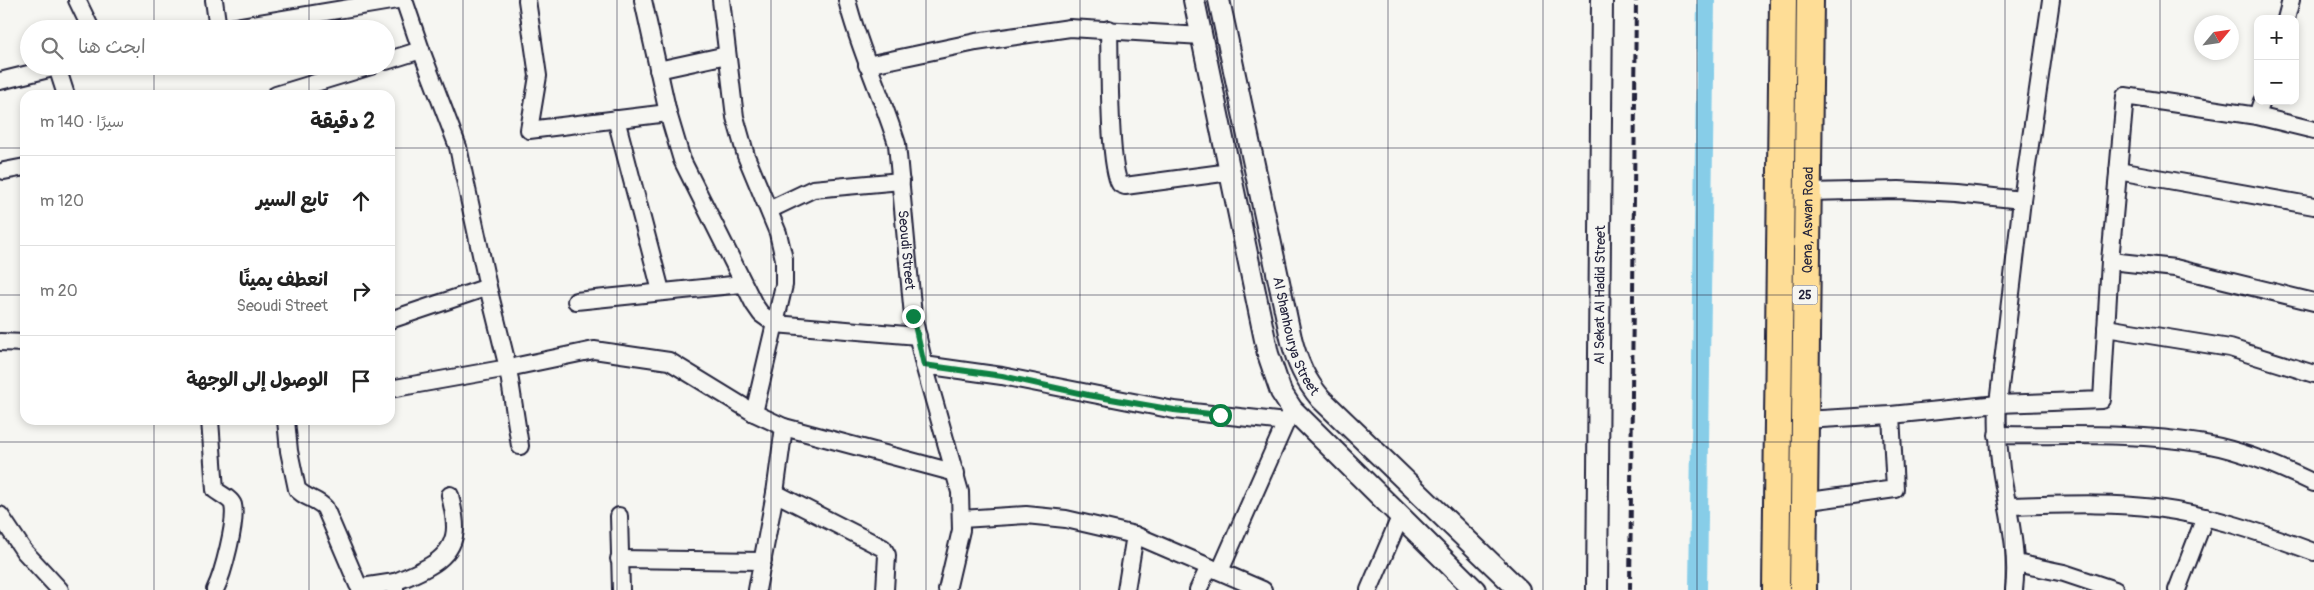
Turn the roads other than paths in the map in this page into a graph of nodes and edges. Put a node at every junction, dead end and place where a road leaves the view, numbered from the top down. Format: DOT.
graph roads {
  1 [pos="78,0"];
  2 [pos="214,0"];
  3 [pos="397,0"];
  4 [pos="404,0"];
  5 [pos="527,0"];
  6 [pos="643,0"];
  7 [pos="721,0"];
  8 [pos="847,0"];
  9 [pos="1194,0"];
  10 [pos="1219,0"];
  11 [pos="1602,0"];
  12 [pos="1783,0"];
  13 [pos="1810,0"];
  14 [pos="2052,0"];
  15 [pos="2291,0"];
  16 [pos="360,3"];
  17 [pos="2287,15"];
  18 [pos="87,20"];
  19 [pos="217,20"];
  20 [pos="270,20"];
  21 [pos="1109,29"];
  22 [pos="1202,36"];
  23 [pos="421,50"];
  24 [pos="727,55"];
  25 [pos="395,58"];
  26 [pos="867,65"];
  27 [pos="658,70"];
  28 [pos="25,75"];
  29 [pos="61,75"];
  30 [pos="349,75"];
  31 [pos="0,81"];
  32 [pos="65,90"];
  33 [pos="312,90"];
  34 [pos="2260,109"];
  35 [pos="668,113"];
  36 [pos="616,119"];
  37 [pos="2314,130"];
  38 [pos="20,168"];
  39 [pos="4,171"];
  40 [pos="1230,172"];
  41 [pos="2118,172"];
  42 [pos="902,181"];
  43 [pos="1807,192"];
  44 [pos="2022,200"];
  45 [pos="2314,206"];
  46 [pos="768,210"];
  47 [pos="2110,261"];
  48 [pos="742,284"];
  49 [pos="488,287"];
  50 [pos="661,291"];
  51 [pos="576,301"];
  52 [pos="2314,302"];
  53 [pos="395,318"];
  54 [pos="774,324"];
  55 [pos="2106,328"];
  56 [pos="918,336"];
  57 [pos="0,342"];
  58 [pos="20,342"];
  59 [pos="924,365"];
  60 [pos="508,368"];
  61 [pos="2314,374"];
  62 [pos="395,388"];
  63 [pos="1998,404"];
  64 [pos="754,413"];
  65 [pos="1891,415"];
  66 [pos="1289,416"];
  67 [pos="1804,420"];
  68 [pos="210,425"];
  69 [pos="286,425"];
  70 [pos="784,427"];
  71 [pos="1997,435"];
  72 [pos="520,446"];
  73 [pos="956,473"];
  74 [pos="2314,484"];
  75 [pos="775,494"];
  76 [pos="450,495"];
  77 [pos="1803,502"];
  78 [pos="2008,506"];
  79 [pos="0,515"];
  80 [pos="1401,515"];
  81 [pos="619,516"];
  82 [pos="2205,517"];
  83 [pos="961,519"];
  84 [pos="1135,535"];
  85 [pos="2314,552"];
  86 [pos="619,559"];
  87 [pos="763,561"];
  88 [pos="2016,563"];
  89 [pos="1215,569"];
  90 [pos="395,586"];
  91 [pos="1472,589"];
  92 [pos="2109,589"];
  93 [pos="60,590"];
  94 [pos="215,590"];
  95 [pos="621,590"];
  96 [pos="756,590"];
  97 [pos="885,590"];
  98 [pos="946,590"];
  99 [pos="1126,590"];
  100 [pos="1198,590"];
  101 [pos="1264,590"];
  102 [pos="1369,590"];
  103 [pos="1519,590"];
  104 [pos="1597,590"];
  105 [pos="1776,590"];
  106 [pos="1803,590"];
  107 [pos="2014,590"];
  108 [pos="2177,590"];
  1 -- 18 [label="street"];
  2 -- 19 [label="street"];
  3 -- 16 [label="street"];
  4 -- 23 [label="street"];
  5 -- 36 [label="street"];
  6 -- 27 [label="street"];
  7 -- 24 [label="street"];
  8 -- 26 [label="street, Seoudi Street"];
  9 -- 22 [label="street, Al Shanhourya Street"];
  10 -- 103 [label="street, Al Shanhourya Street"];
  11 -- 104 [label="street, Al Sekat Al Hadid Street"];
  12 -- 105 [label="highway, Qena, Aswan Road / 25"];
  13 -- 43 [label="highway, Qena, Aswan Road / 25"];
  14 -- 44 [label="street"];
  15 -- 17 [label="street"];
  16 -- 20 [label="street"];
  21 -- 22 [label="street"];
  21 -- 26 [label="street"];
  21 -- 40 [label="street"];
  22 -- 40 [label="street, Al Shanhourya Street"];
  23 -- 25 [label="street"];
  23 -- 49 [label="street"];
  24 -- 27 [label="street"];
  24 -- 46 [label="street"];
  26 -- 42 [label="street, Seoudi Street"];
  27 -- 35 [label="street"];
  28 -- 31 [label="street"];
  29 -- 32 [label="street"];
  30 -- 33 [label="street"];
  34 -- 37 [label="street"];
  34 -- 41 [label="street"];
  35 -- 36 [label="street"];
  35 -- 48 [label="street"];
  36 -- 50 [label="street"];
  38 -- 39 [label="street"];
  40 -- 66 [label="street, Al Shanhourya Street"];
  41 -- 45 [label="street"];
  41 -- 47 [label="street"];
  42 -- 46 [label="street"];
  42 -- 56 [label="street, Seoudi Street"];
  43 -- 44 [label="street"];
  43 -- 67 [label="highway, Qena, Aswan Road / 25"];
  44 -- 63 [label="street"];
  46 -- 54 [label="street"];
  47 -- 52 [label="street"];
  47 -- 55 [label="street"];
  48 -- 50 [label="street"];
  48 -- 54 [label="street"];
  49 -- 53 [label="street"];
  49 -- 60 [label="street"];
  50 -- 51 [label="street"];
  54 -- 56 [label="street"];
  54 -- 64 [label="street"];
  55 -- 61 [label="street"];
  55 -- 63 [label="street"];
  56 -- 59 [label="street, Seoudi Street"];
  57 -- 58 [label="street"];
  59 -- 66 [label="street"];
  59 -- 73 [label="street, Seoudi Street"];
  60 -- 62 [label="street"];
  60 -- 64 [label="street"];
  60 -- 72 [label="street"];
  63 -- 65 [label="street"];
  63 -- 71 [label="street"];
  64 -- 70 [label="street"];
  65 -- 67 [label="street"];
  65 -- 77 [label="street"];
  66 -- 80 [label="street, Al Shanhourya Street"];
  66 -- 89 [label="street"];
  67 -- 77 [label="highway, Qena, Aswan Road / 25"];
  68 -- 94 [label="street"];
  69 -- 90 [label="street"];
  70 -- 73 [label="street"];
  70 -- 75 [label="street"];
  71 -- 74 [label="street"];
  71 -- 78 [label="street"];
  73 -- 83 [label="street, Seoudi Street"];
  75 -- 87 [label="street"];
  75 -- 97 [label="street"];
  76 -- 90 [label="street"];
  77 -- 106 [label="highway, Qena, Aswan Road / 25"];
  78 -- 82 [label="street"];
  78 -- 88 [label="street"];
  79 -- 93 [label="street"];
  80 -- 91 [label="street, Al Shanhourya Street"];
  80 -- 102 [label="street"];
  81 -- 86 [label="street"];
  82 -- 85 [label="street"];
  82 -- 108 [label="street"];
  83 -- 84 [label="street"];
  83 -- 98 [label="street, Seoudi Street"];
  84 -- 89 [label="street"];
  84 -- 99 [label="street"];
  86 -- 87 [label="street"];
  86 -- 95 [label="street"];
  87 -- 96 [label="street"];
  88 -- 92 [label="street"];
  88 -- 107 [label="street"];
  89 -- 100 [label="street"];
  89 -- 101 [label="street"];
}
